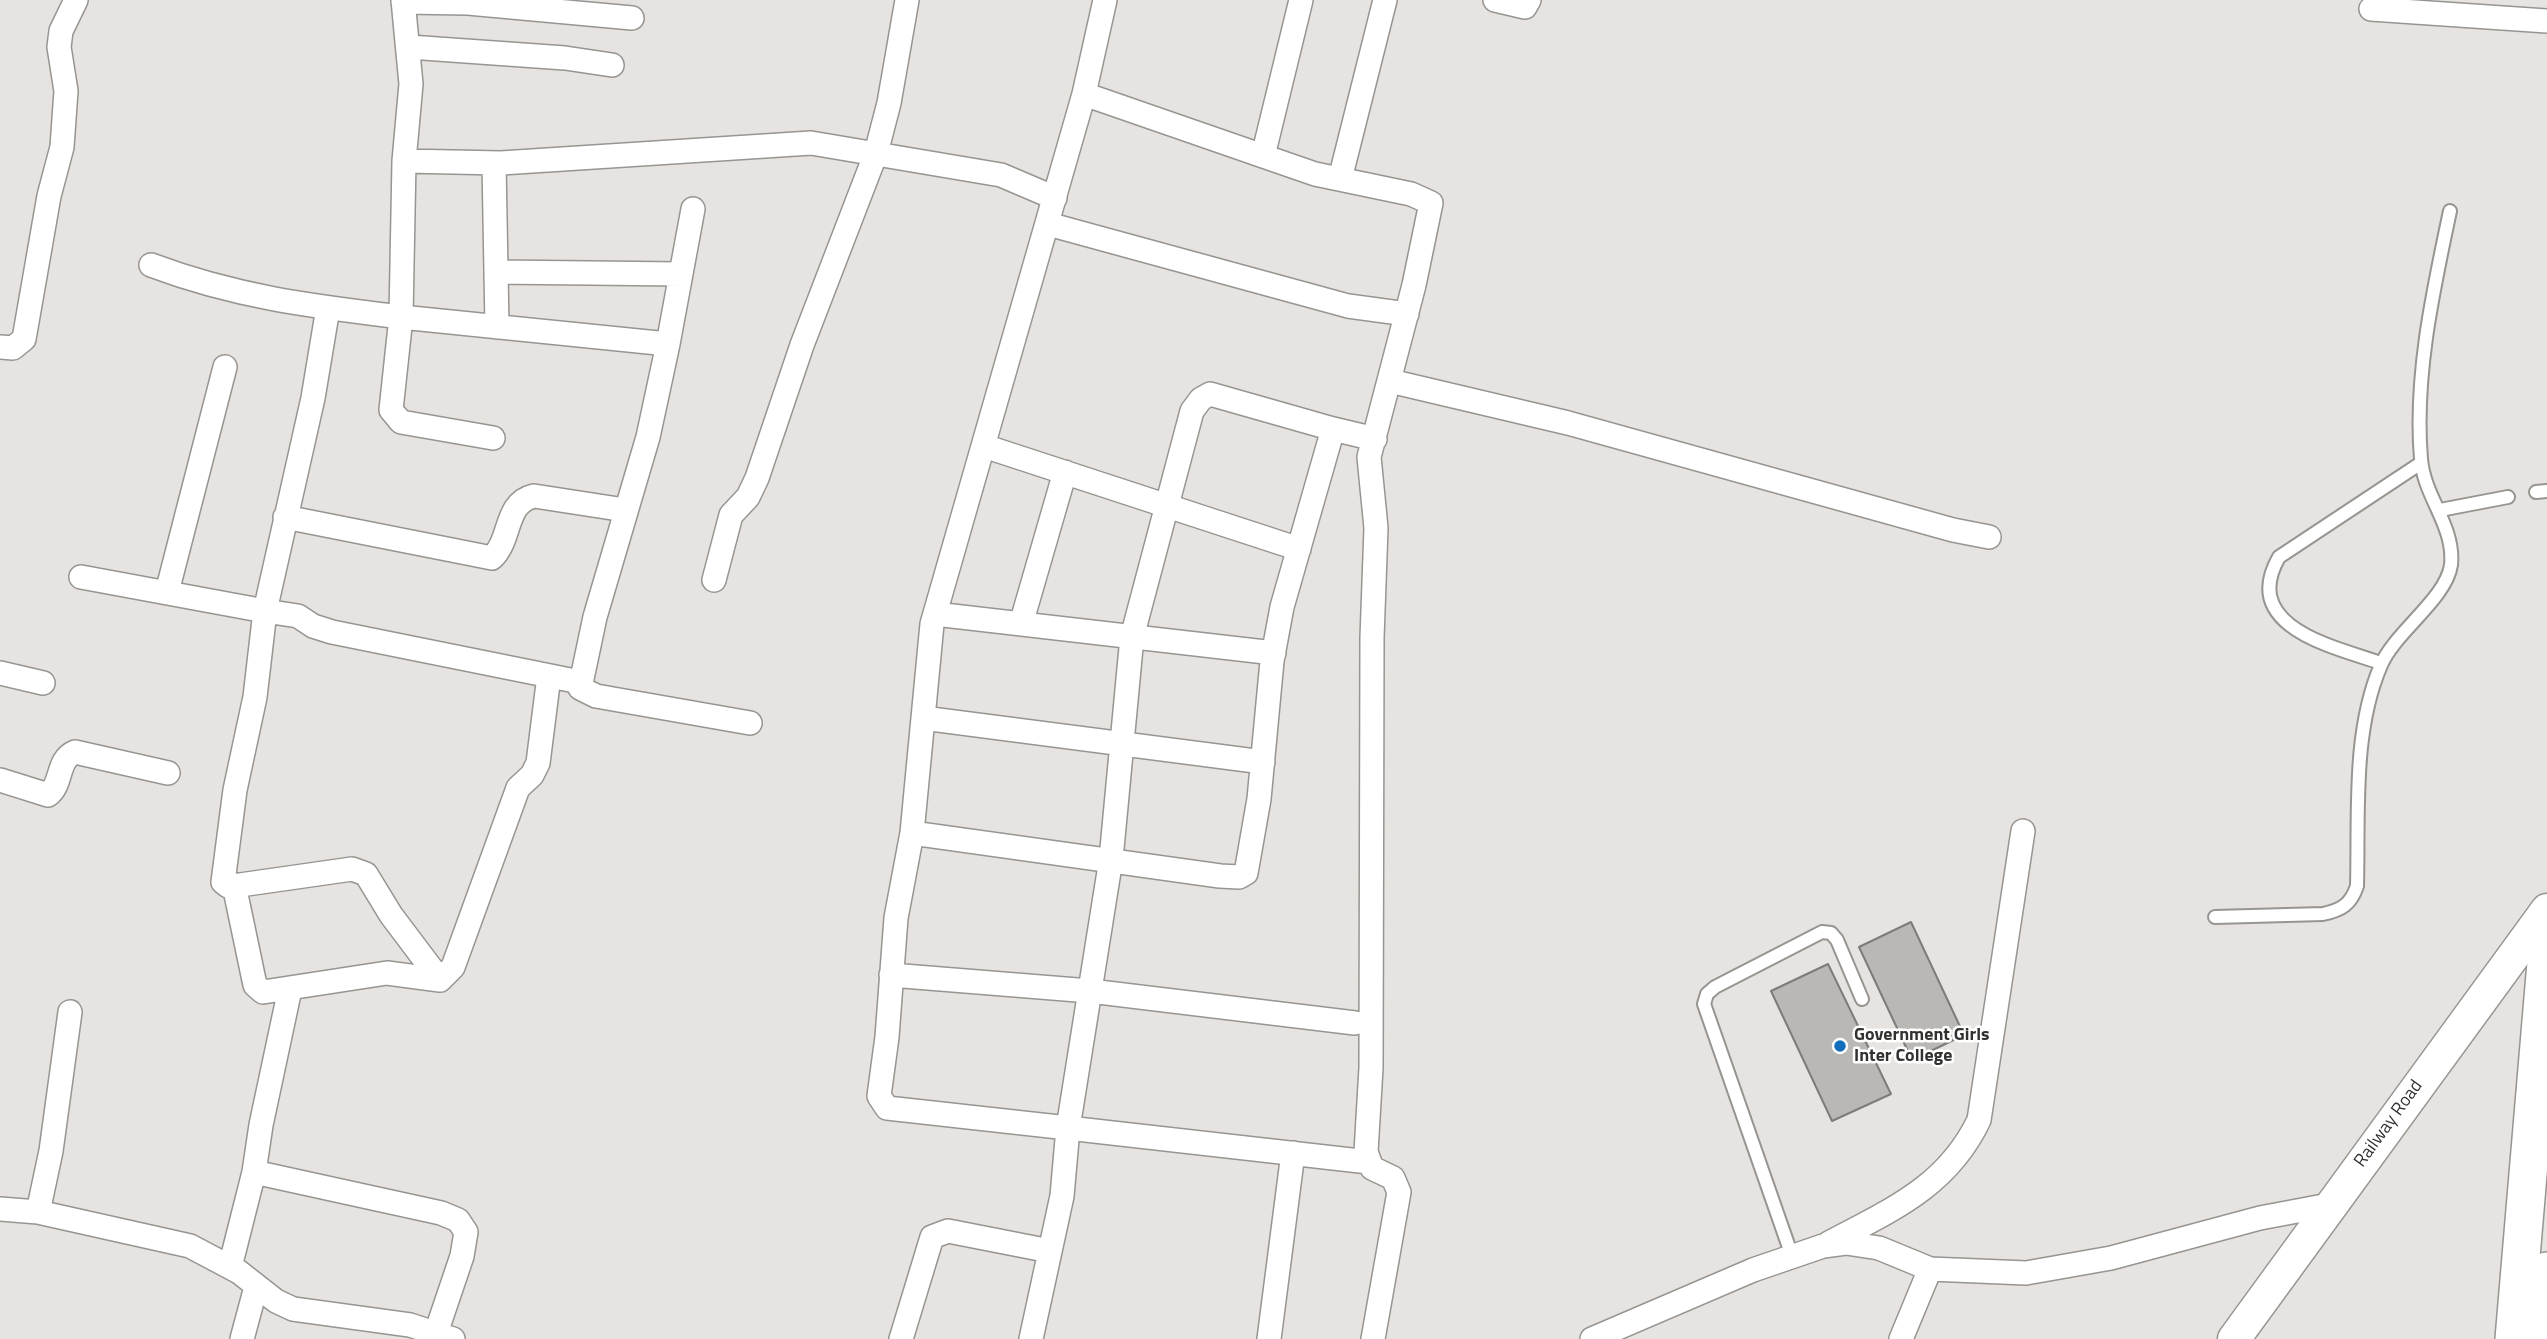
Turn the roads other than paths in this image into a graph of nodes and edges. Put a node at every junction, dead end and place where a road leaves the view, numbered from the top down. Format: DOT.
graph roads {
  1 [pos="76,0"];
  2 [pos="907,0"];
  3 [pos="1105,0"];
  4 [pos="1301,0"];
  5 [pos="1385,0"];
  6 [pos="1495,0"];
  7 [pos="1530,0"];
  8 [pos="403,1"];
  9 [pos="2371,9"];
  10 [pos="632,18"];
  11 [pos="2547,21"];
  12 [pos="409,47"];
  13 [pos="612,65"];
  14 [pos="1084,94"];
  15 [pos="876,153"];
  16 [pos="1264,156"];
  17 [pos="404,162"];
  18 [pos="494,163"];
  19 [pos="1340,179"];
  20 [pos="1055,198"];
  21 [pos="693,209"];
  22 [pos="2450,211"];
  23 [pos="1048,224"];
  24 [pos="151,265"];
  25 [pos="496,272"];
  26 [pos="681,274"];
  27 [pos="328,308"];
  28 [pos="1407,314"];
  29 [pos="401,317"];
  30 [pos="497,327"];
  31 [pos="668,344"];
  32 [pos="0,347"];
  33 [pos="225,367"];
  34 [pos="1390,381"];
  35 [pos="1333,429"];
  36 [pos="493,438"];
  37 [pos="1375,439"];
  38 [pos="984,446"];
  39 [pos="2421,463"];
  40 [pos="1065,472"];
  41 [pos="2508,497"];
  42 [pos="1167,504"];
  43 [pos="625,510"];
  44 [pos="2440,510"];
  45 [pos="285,517"];
  46 [pos="1989,537"];
  47 [pos="1299,549"];
  48 [pos="81,577"];
  49 [pos="714,580"];
  50 [pos="167,592"];
  51 [pos="265,611"];
  52 [pos="935,614"];
  53 [pos="1021,624"];
  54 [pos="1132,637"];
  55 [pos="1274,653"];
  56 [pos="2381,663"];
  57 [pos="0,673"];
  58 [pos="549,676"];
  59 [pos="580,682"];
  60 [pos="43,683"];
  61 [pos="923,718"];
  62 [pos="750,723"];
  63 [pos="1122,743"];
  64 [pos="1263,762"];
  65 [pos="168,773"];
  66 [pos="0,780"];
  67 [pos="2023,831"];
  68 [pos="912,833"];
  69 [pos="1111,859"];
  70 [pos="234,885"];
  71 [pos="2547,910"];
  72 [pos="2216,917"];
  73 [pos="2547,951"];
  74 [pos="891,975"];
  75 [pos="440,980"];
  76 [pos="290,989"];
  77 [pos="1090,991"];
  78 [pos="1862,999"];
  79 [pos="70,1012"];
  80 [pos="1355,1023"];
  81 [pos="1068,1128"];
  82 [pos="1293,1153"];
  83 [pos="1369,1162"];
  84 [pos="254,1172"];
  85 [pos="2329,1205"];
  86 [pos="0,1209"];
  87 [pos="38,1212"];
  88 [pos="1823,1246"];
  89 [pos="1050,1251"];
  90 [pos="1792,1256"];
  91 [pos="230,1267"];
  92 [pos="1930,1269"];
  93 [pos="2547,1271"];
  94 [pos="256,1287"];
  95 [pos="1628,1331"];
  96 [pos="444,1336"];
  97 [pos="242,1339"];
  98 [pos="901,1339"];
  99 [pos="1031,1339"];
  100 [pos="1269,1339"];
  101 [pos="1373,1339"];
  102 [pos="1592,1339"];
  103 [pos="1901,1339"];
  104 [pos="2234,1339"];
  105 [pos="2514,1339"];
  106 [pos="2541,1339"];
  1 -- 32 [label="street"];
  2 -- 15 [label="street"];
  3 -- 14 [label="street"];
  4 -- 16 [label="street"];
  5 -- 19 [label="street"];
  6 -- 7 [label="street"];
  8 -- 10 [label="street"];
  8 -- 12 [label="street"];
  9 -- 11 [label="street"];
  12 -- 13 [label="street"];
  12 -- 17 [label="street"];
  14 -- 16 [label="street"];
  14 -- 20 [label="street"];
  15 -- 18 [label="street"];
  15 -- 20 [label="street"];
  15 -- 49 [label="street"];
  16 -- 19 [label="street"];
  17 -- 18 [label="street"];
  17 -- 29 [label="street"];
  18 -- 25 [label="street"];
  19 -- 28 [label="street"];
  20 -- 23 [label="street"];
  21 -- 26 [label="street"];
  22 -- 39 [label="lane"];
  23 -- 28 [label="street"];
  23 -- 38 [label="street"];
  24 -- 27 [label="street"];
  25 -- 26 [label="street"];
  25 -- 30 [label="street"];
  26 -- 31 [label="street"];
  27 -- 29 [label="street"];
  27 -- 45 [label="street"];
  28 -- 34 [label="street"];
  29 -- 30 [label="street"];
  29 -- 36 [label="street"];
  30 -- 31 [label="street"];
  31 -- 43 [label="street"];
  33 -- 50 [label="street"];
  34 -- 37 [label="street"];
  34 -- 46 [label="street"];
  35 -- 37 [label="street"];
  35 -- 42 [label="street"];
  35 -- 47 [label="street"];
  37 -- 83 [label="street"];
  38 -- 40 [label="street"];
  38 -- 52 [label="street"];
  39 -- 44 [label="lane"];
  39 -- 56 [label="lane"];
  40 -- 42 [label="street"];
  40 -- 53 [label="street"];
  41 -- 44 [label="lane"];
  42 -- 47 [label="street"];
  42 -- 54 [label="street"];
  43 -- 45 [label="street"];
  43 -- 59 [label="street"];
  44 -- 56 [label="lane"];
  45 -- 51 [label="street"];
  47 -- 55 [label="street"];
  48 -- 50 [label="street"];
  50 -- 51 [label="street"];
  51 -- 58 [label="street"];
  51 -- 70 [label="street"];
  52 -- 53 [label="street"];
  52 -- 61 [label="street"];
  53 -- 54 [label="street"];
  54 -- 55 [label="street"];
  54 -- 63 [label="street"];
  55 -- 64 [label="street"];
  56 -- 72 [label="lane"];
  57 -- 60 [label="street"];
  58 -- 59 [label="street"];
  58 -- 75 [label="street"];
  59 -- 62 [label="street"];
  61 -- 63 [label="street"];
  61 -- 68 [label="street"];
  63 -- 64 [label="street"];
  63 -- 69 [label="street"];
  64 -- 69 [label="street"];
  65 -- 66 [label="street"];
  67 -- 88 [label="street"];
  68 -- 69 [label="street"];
  68 -- 74 [label="street"];
  69 -- 77 [label="street"];
  70 -- 75 [label="street"];
  70 -- 76 [label="street"];
  71 -- 85 [label="street, Railway Road"];
  73 -- 105 [label="main road"];
  74 -- 77 [label="street"];
  74 -- 81 [label="street"];
  75 -- 76 [label="street"];
  76 -- 84 [label="street"];
  77 -- 80 [label="street"];
  77 -- 81 [label="street"];
  78 -- 90 [label="lane"];
  79 -- 87 [label="street"];
  81 -- 82 [label="street"];
  81 -- 89 [label="street"];
  82 -- 83 [label="street"];
  82 -- 100 [label="street"];
  83 -- 101 [label="street"];
  84 -- 91 [label="street"];
  84 -- 96 [label="street"];
  85 -- 92 [label="street"];
  85 -- 104 [label="street, Railway Road"];
  86 -- 87 [label="street"];
  87 -- 91 [label="street"];
  88 -- 90 [label="street"];
  88 -- 92 [label="street"];
  89 -- 98 [label="street"];
  89 -- 99 [label="street"];
  90 -- 95 [label="street"];
  91 -- 94 [label="street"];
  92 -- 103 [label="street"];
  93 -- 106 [label="main road"];
  94 -- 96 [label="street"];
  94 -- 97 [label="street"];
  95 -- 102 [label="street"];
}
